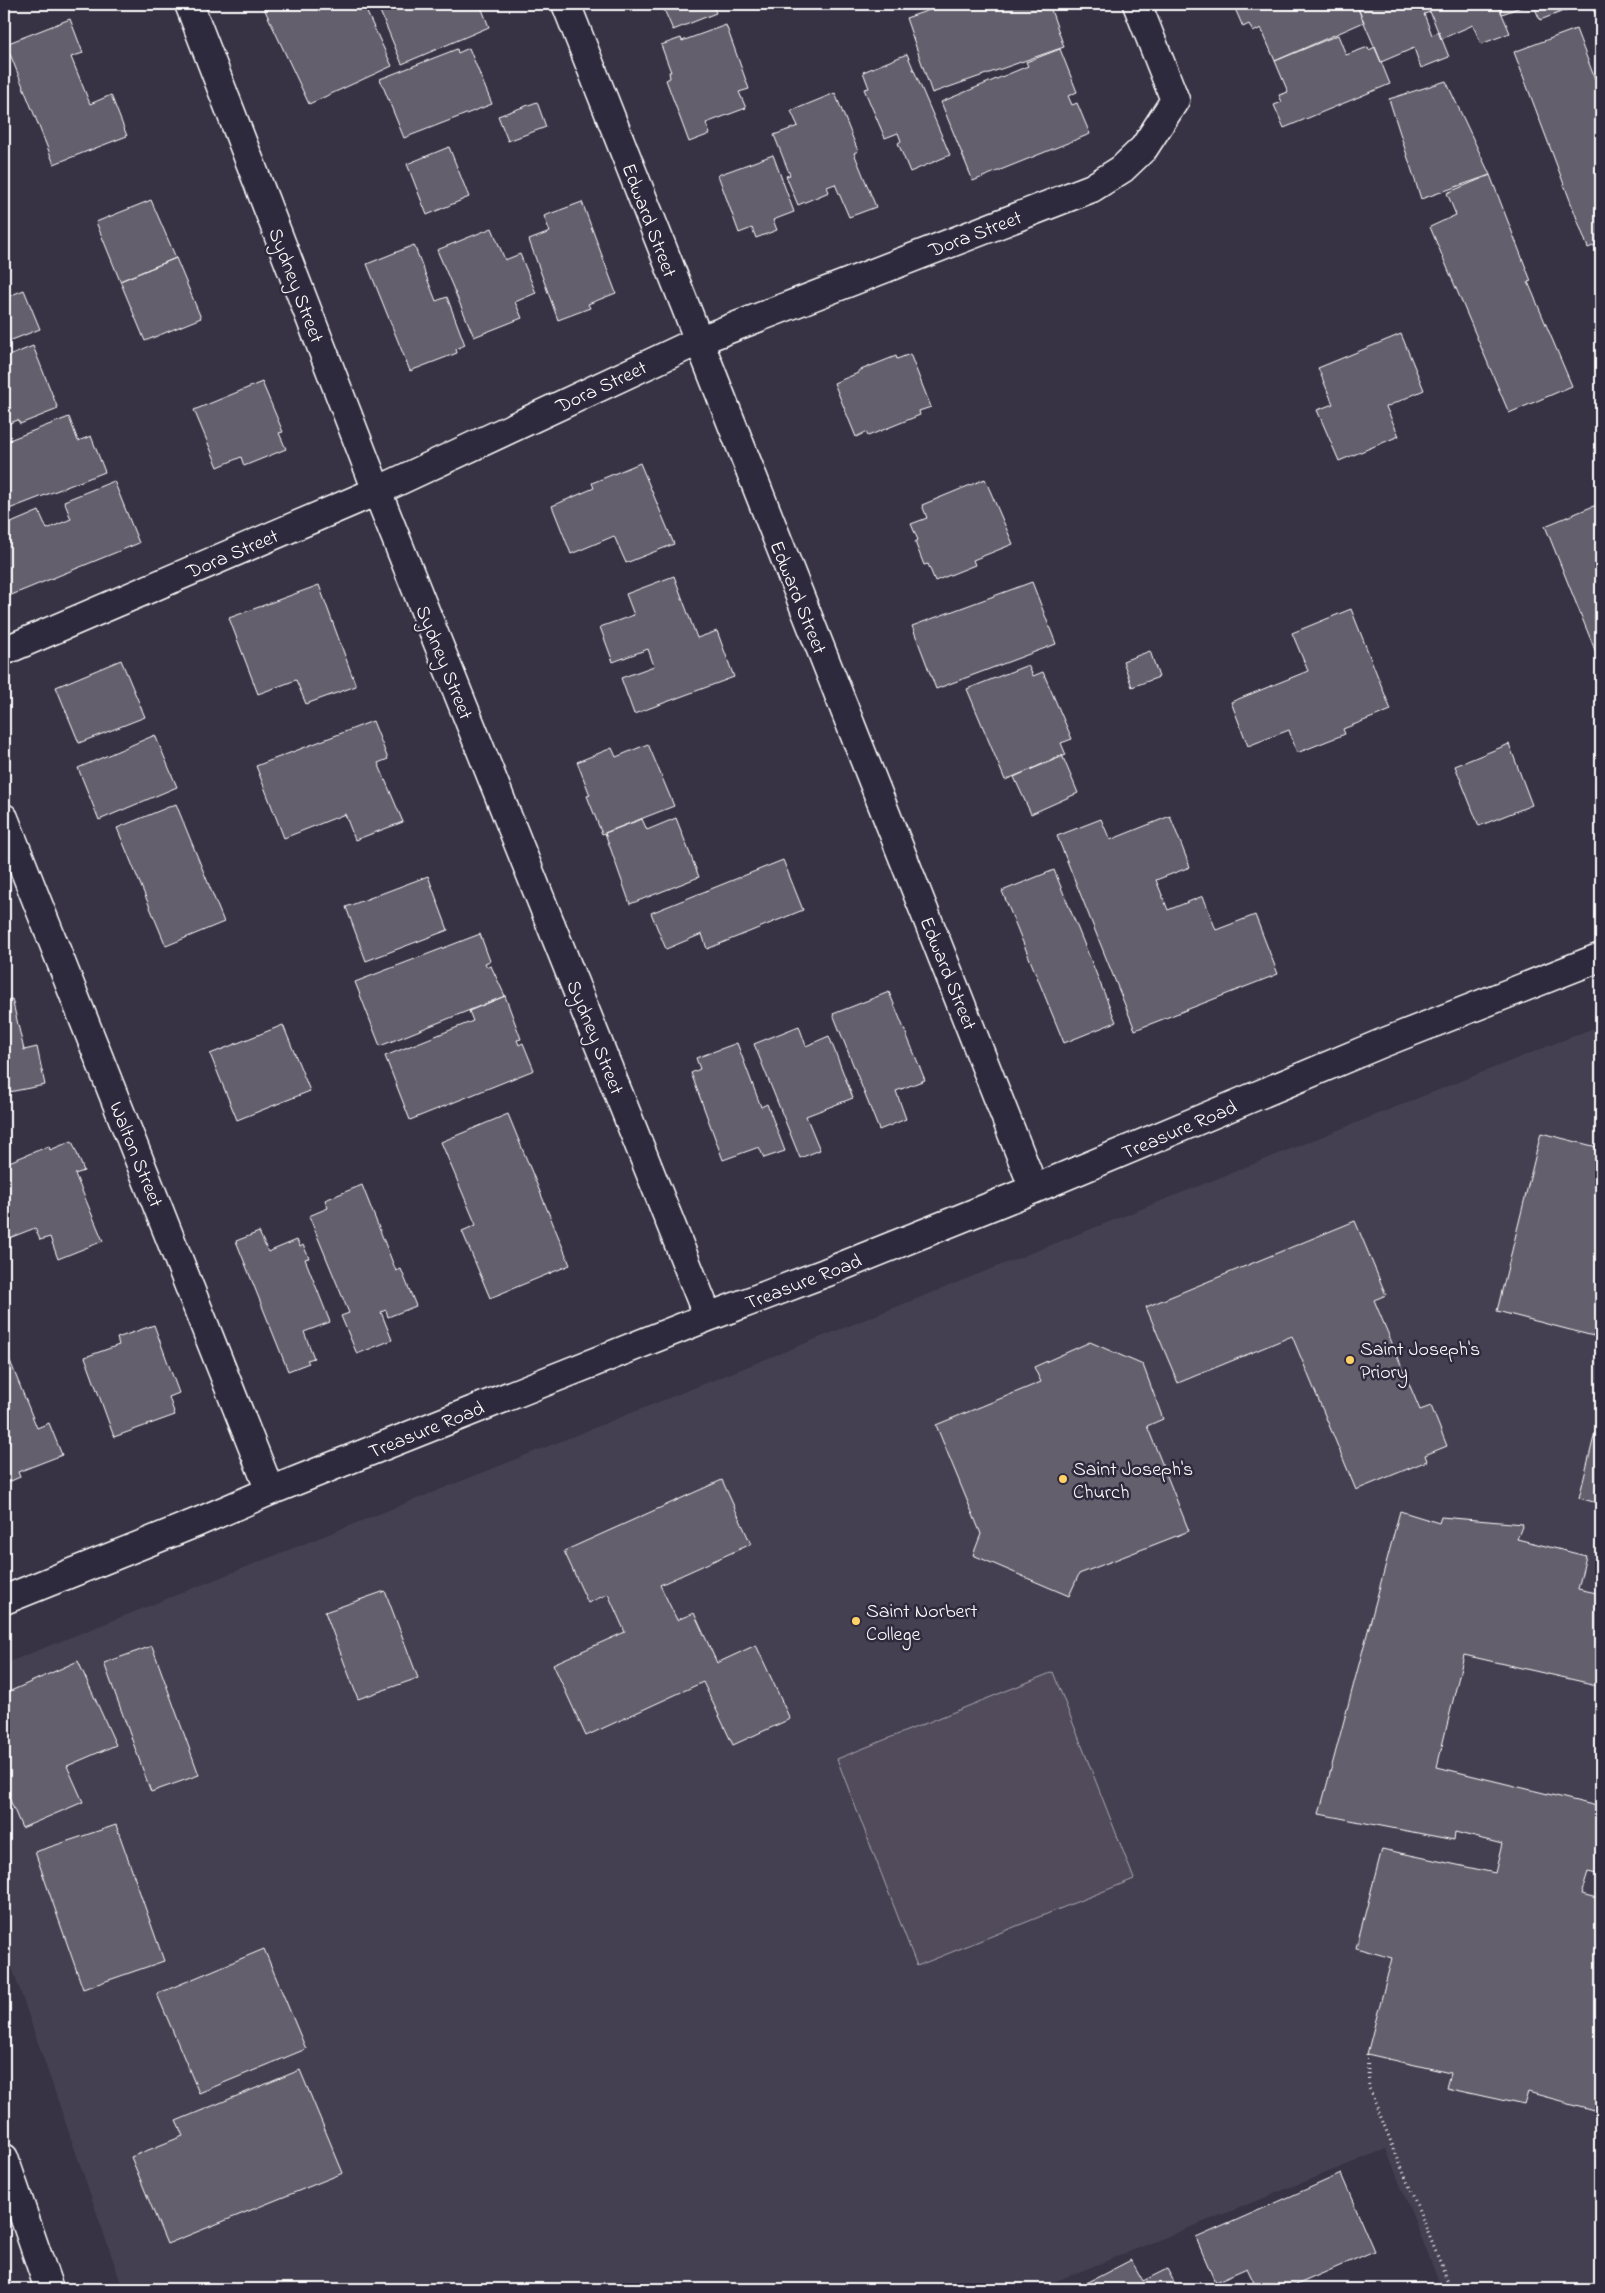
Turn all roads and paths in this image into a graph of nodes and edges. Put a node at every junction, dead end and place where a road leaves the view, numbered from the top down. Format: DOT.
graph roads {
  1 [pos="189,4"];
  2 [pos="566,4"];
  3 [pos="1137,4"];
  4 [pos="698,341"];
  5 [pos="377,491"];
  6 [pos="4,651"];
  7 [pos="4,818"];
  8 [pos="1601,957"];
  9 [pos="1034,1189"];
  10 [pos="708,1317"];
  11 [pos="270,1491"];
  12 [pos="4,1600"];
  13 [pos="1367,2054"];
  14 [pos="4,2158"];
  15 [pos="49,2289"];
  16 [pos="1452,2289"];
  1 -- 5 [label="street, Sydney Street"];
  2 -- 4 [label="street, Edward Street"];
  3 -- 4 [label="street, Dora Street"];
  4 -- 5 [label="street, Dora Street"];
  4 -- 9 [label="street, Edward Street"];
  5 -- 6 [label="street, Dora Street"];
  5 -- 10 [label="street, Sydney Street"];
  7 -- 11 [label="street, Walton Street"];
  8 -- 9 [label="street, Treasure Road"];
  9 -- 10 [label="street, Treasure Road"];
  10 -- 11 [label="street, Treasure Road"];
  11 -- 12 [label="street, Treasure Road"];
  13 -- 16 [label="path"];
  14 -- 15 [label="street"];
}
